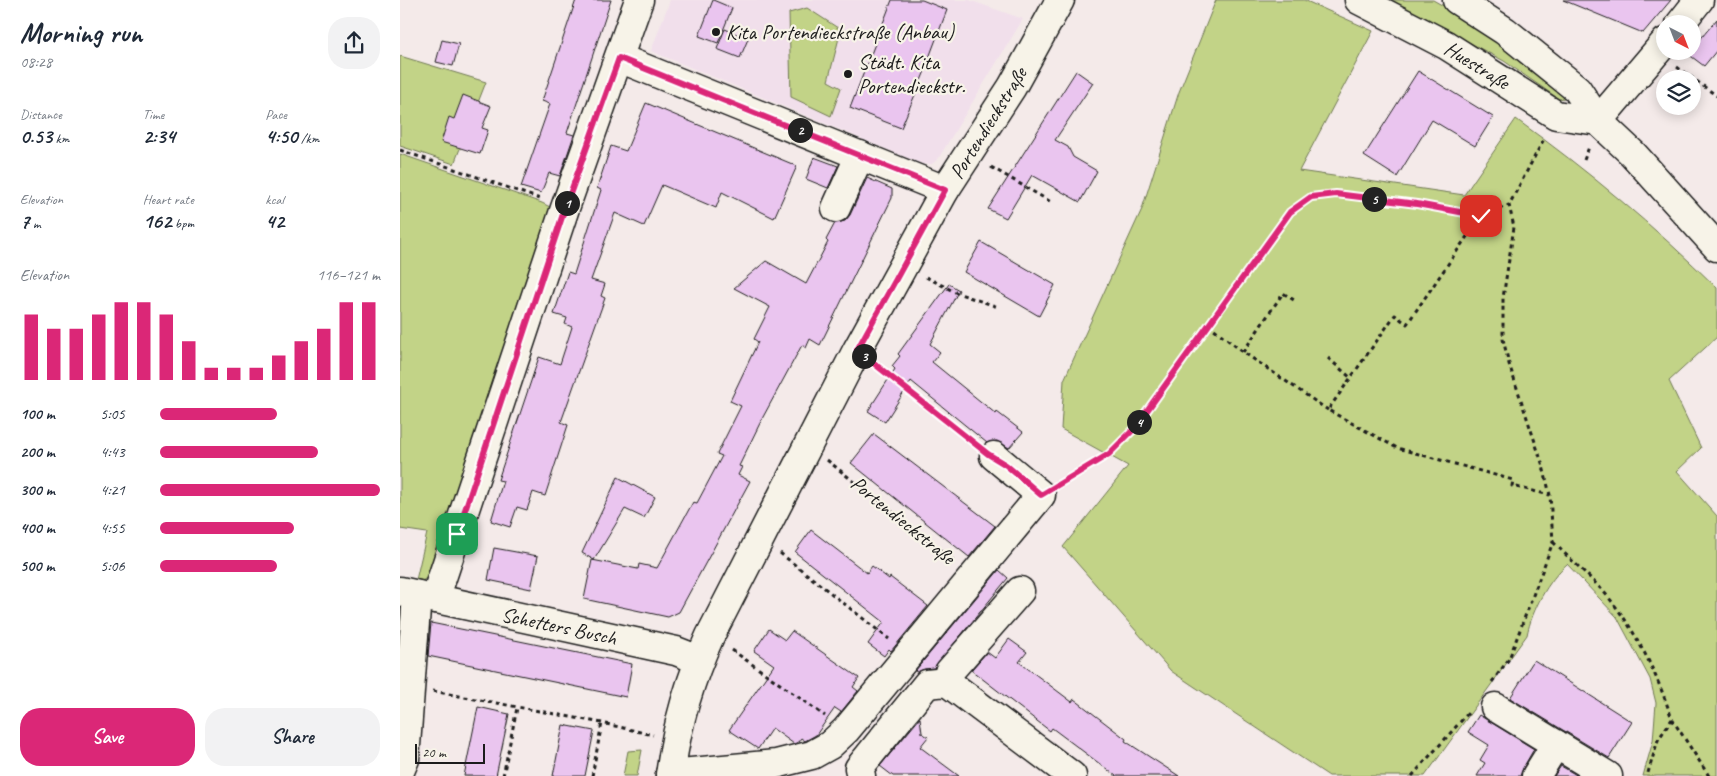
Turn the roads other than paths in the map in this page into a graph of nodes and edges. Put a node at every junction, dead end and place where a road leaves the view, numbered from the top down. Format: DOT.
graph roads {
  1 [pos="639,0"];
  2 [pos="1060,0"];
  3 [pos="1359,0"];
  4 [pos="1458,0"];
  5 [pos="1698,0"];
  6 [pos="1687,15"];
  7 [pos="1656,53"];
  8 [pos="619,58"];
  9 [pos="1598,121"];
  10 [pos="860,155"];
  11 [pos="945,190"];
  12 [pos="836,208"];
  13 [pos="1717,247"];
  14 [pos="994,456"];
  15 [pos="1020,591"];
  16 [pos="418,595"];
  17 [pos="705,648"];
  18 [pos="947,682"];
  19 [pos="1495,707"];
  20 [pos="1556,744"];
  21 [pos="787,769"];
  22 [pos="400,771"];
  23 [pos="670,775"];
  24 [pos="861,776"];
  25 [pos="1072,776"];
  26 [pos="1536,776"];
  27 [pos="1608,776"];
  1 -- 8 [label="street"];
  2 -- 11 [label="street, Portendieckstraße"];
  3 -- 9 [label="street, Huestraße"];
  4 -- 9 [label="street, Huestraße"];
  5 -- 6 [label="street"];
  7 -- 9 [label="street"];
  8 -- 10 [label="street"];
  8 -- 16 [label="street"];
  9 -- 13 [label="street, Huestraße"];
  10 -- 11 [label="street"];
  10 -- 12 [label="street"];
  11 -- 17 [label="street, Portendieckstraße"];
  14 -- 21 [label="street"];
  15 -- 18 [label="street"];
  16 -- 17 [label="street, Schetters Busch"];
  16 -- 22 [label="street"];
  17 -- 23 [label="street, Portendieckstraße"];
  18 -- 24 [label="street"];
  18 -- 25 [label="street"];
  19 -- 20 [label="street"];
  20 -- 26 [label="street"];
  20 -- 27 [label="street"];
  21 -- 23 [label="street"];
}
